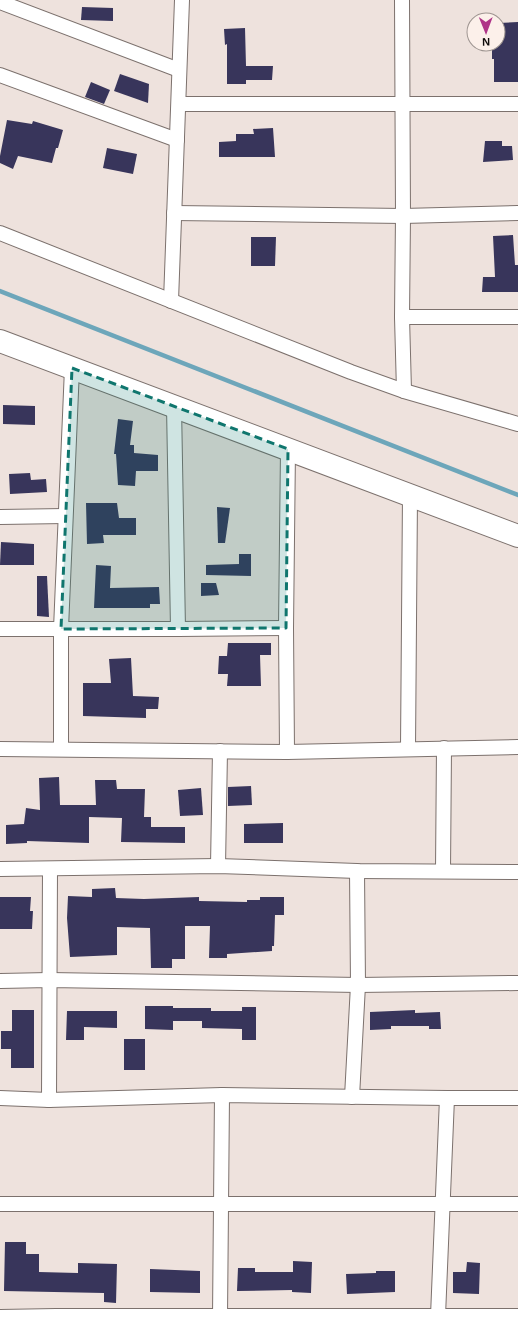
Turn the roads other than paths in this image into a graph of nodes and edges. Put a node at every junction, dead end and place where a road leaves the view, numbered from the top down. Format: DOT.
graph roads {
  1 [pos="182,0"];
  2 [pos="402,0"];
  3 [pos="0,2"];
  4 [pos="179,70"];
  5 [pos="0,75"];
  6 [pos="403,103"];
  7 [pos="179,104"];
  8 [pos="518,104"];
  9 [pos="177,140"];
  10 [pos="174,213"];
  11 [pos="518,213"];
  12 [pos="403,216"];
  13 [pos="0,233"];
  14 [pos="171,301"];
  15 [pos="402,317"];
  16 [pos="518,317"];
  17 [pos="0,341"];
  18 [pos="72,368"];
  19 [pos="404,391"];
  20 [pos="174,406"];
  21 [pos="518,424"];
  22 [pos="288,449"];
  23 [pos="410,495"];
  24 [pos="65,516"];
  25 [pos="0,517"];
  26 [pos="518,536"];
  27 [pos="286,628"];
  28 [pos="0,629"];
  29 [pos="61,629"];
  30 [pos="178,629"];
  31 [pos="518,747"];
  32 [pos="61,748"];
  33 [pos="444,748"];
  34 [pos="0,749"];
  35 [pos="408,749"];
  36 [pos="220,751"];
  37 [pos="287,752"];
  38 [pos="218,866"];
  39 [pos="0,869"];
  40 [pos="50,869"];
  41 [pos="357,871"];
  42 [pos="443,871"];
  43 [pos="518,872"];
  44 [pos="50,980"];
  45 [pos="0,981"];
  46 [pos="518,983"];
  47 [pos="358,985"];
  48 [pos="222,1095"];
  49 [pos="352,1097"];
  50 [pos="0,1098"];
  51 [pos="446,1098"];
  52 [pos="518,1098"];
  53 [pos="49,1100"];
  54 [pos="221,1203"];
  55 [pos="0,1204"];
  56 [pos="518,1204"];
  57 [pos="442,1205"];
  58 [pos="220,1316"];
  59 [pos="438,1316"];
  60 [pos="518,1316"];
  61 [pos="0,1317"];
  62 [pos="56,1319"];
  63 [pos="360,1320"];
  1 -- 4 [label="street"];
  2 -- 6 [label="street"];
  3 -- 4 [label="street"];
  4 -- 7 [label="street"];
  5 -- 9 [label="street"];
  6 -- 7 [label="street"];
  6 -- 8 [label="street"];
  6 -- 12 [label="street"];
  7 -- 9 [label="street"];
  9 -- 10 [label="street"];
  10 -- 12 [label="street"];
  10 -- 14 [label="street"];
  11 -- 12 [label="street"];
  12 -- 15 [label="street"];
  13 -- 14 [label="street"];
  14 -- 19 [label="street"];
  15 -- 16 [label="street"];
  15 -- 19 [label="street"];
  17 -- 18 [label="main road"];
  18 -- 20 [label="main road"];
  18 -- 24 [label="street"];
  19 -- 21 [label="street"];
  20 -- 22 [label="main road"];
  20 -- 30 [label="street"];
  22 -- 23 [label="main road"];
  22 -- 27 [label="street"];
  23 -- 26 [label="main road"];
  23 -- 35 [label="street"];
  24 -- 25 [label="street"];
  24 -- 29 [label="street"];
  27 -- 30 [label="street"];
  27 -- 37 [label="street"];
  28 -- 29 [label="street"];
  29 -- 30 [label="street"];
  29 -- 32 [label="street"];
  31 -- 33 [label="street"];
  32 -- 34 [label="street"];
  32 -- 36 [label="street"];
  33 -- 35 [label="street"];
  33 -- 42 [label="street"];
  35 -- 37 [label="street"];
  36 -- 37 [label="street"];
  36 -- 38 [label="street"];
  38 -- 40 [label="street"];
  38 -- 41 [label="street"];
  39 -- 40 [label="street"];
  40 -- 44 [label="street"];
  41 -- 42 [label="street"];
  41 -- 47 [label="street"];
  42 -- 43 [label="street"];
  44 -- 45 [label="street"];
  44 -- 47 [label="street"];
  44 -- 53 [label="street"];
  46 -- 47 [label="street"];
  47 -- 49 [label="street"];
  48 -- 49 [label="street"];
  48 -- 53 [label="street"];
  48 -- 54 [label="street"];
  49 -- 51 [label="street"];
  50 -- 53 [label="street"];
  51 -- 52 [label="street"];
  51 -- 57 [label="street"];
  54 -- 55 [label="street"];
  54 -- 57 [label="street"];
  54 -- 58 [label="street"];
  56 -- 57 [label="street"];
  57 -- 59 [label="street"];
  58 -- 62 [label="street"];
  58 -- 63 [label="street"];
  59 -- 60 [label="street"];
  59 -- 63 [label="street"];
  61 -- 62 [label="street"];
}
